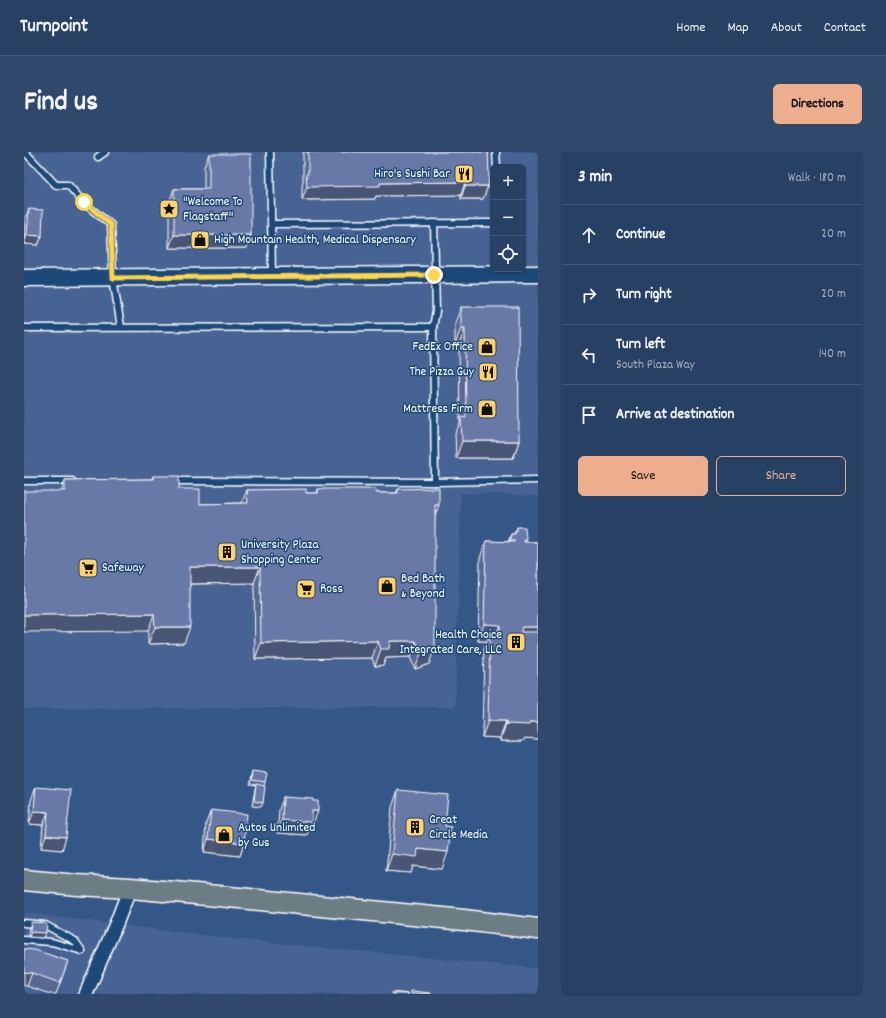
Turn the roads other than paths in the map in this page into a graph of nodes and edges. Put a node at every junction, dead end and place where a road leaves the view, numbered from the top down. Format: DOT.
graph roads {
  1 [pos="25,152"];
  2 [pos="105,152"];
  3 [pos="270,152"];
  4 [pos="496,152"];
  5 [pos="98,157"];
  6 [pos="497,164"];
  7 [pos="434,223"];
  8 [pos="490,223"];
  9 [pos="272,224"];
  10 [pos="538,274"];
  11 [pos="434,275"];
  12 [pos="272,277"];
  13 [pos="24,278"];
  14 [pos="113,278"];
  15 [pos="120,327"];
  16 [pos="433,327"];
  17 [pos="24,328"];
  18 [pos="538,480"];
  19 [pos="24,481"];
  20 [pos="78,481"];
  21 [pos="166,481"];
  22 [pos="436,482"];
  23 [pos="24,880"];
  24 [pos="130,888"];
  25 [pos="24,923"];
  26 [pos="538,929"];
  27 [pos="24,940"];
  28 [pos="86,994"];
  1 -- 14 [label="lane"];
  2 -- 5 [label="lane"];
  3 -- 9 [label="lane"];
  4 -- 6 [label="lane"];
  7 -- 8 [label="lane"];
  7 -- 9 [label="lane"];
  7 -- 11 [label="lane"];
  9 -- 12 [label="lane"];
  10 -- 11 [label="street"];
  11 -- 12 [label="street"];
  11 -- 16 [label="lane"];
  12 -- 14 [label="street"];
  13 -- 14 [label="street"];
  14 -- 15 [label="lane"];
  15 -- 16 [label="lane"];
  15 -- 17 [label="lane"];
  16 -- 22 [label="lane"];
  18 -- 22 [label="lane"];
  19 -- 20 [label="lane"];
  21 -- 22 [label="lane"];
  23 -- 24 [label="main road"];
  24 -- 26 [label="main road"];
  24 -- 28 [label="street"];
  25 -- 27 [label="lane"];
}
